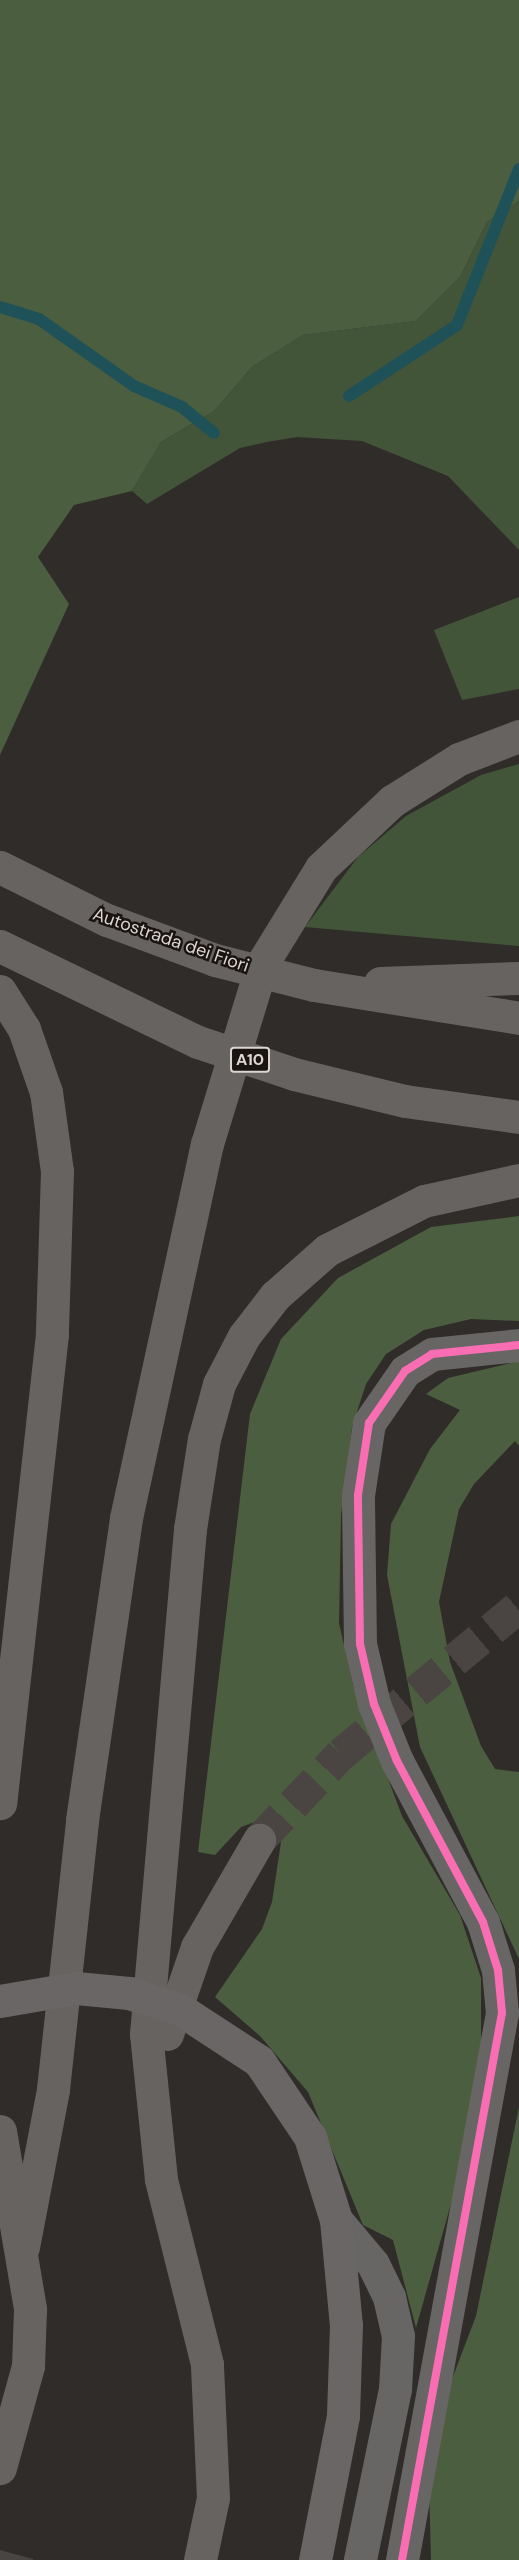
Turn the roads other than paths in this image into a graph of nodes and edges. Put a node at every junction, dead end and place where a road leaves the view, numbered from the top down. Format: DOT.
graph roads {
  1 [pos="519,736"];
  2 [pos="0,867"];
  3 [pos="0,946"];
  4 [pos="519,978"];
  5 [pos="314,985"];
  6 [pos="0,991"];
  7 [pos="519,1018"];
  8 [pos="519,1117"];
  9 [pos="519,1180"];
  10 [pos="519,1345"];
  11 [pos="0,1803"];
  12 [pos="259,1840"];
  13 [pos="0,2001"];
  14 [pos="150,2100"];
  15 [pos="0,2131"];
  16 [pos="336,2220"];
  17 [pos="23,2247"];
  18 [pos="0,2468"];
  19 [pos="200,2560"];
  20 [pos="315,2560"];
  21 [pos="360,2560"];
  22 [pos="402,2560"];
  1 -- 17 [label="highway, bridge"];
  2 -- 5 [label="highway, Autostrada dei Fiori"];
  3 -- 8 [label="highway, A10"];
  4 -- 5 [label="highway"];
  5 -- 7 [label="highway"];
  6 -- 11 [label="highway"];
  9 -- 14 [label="highway"];
  10 -- 22 [label="street"];
  12 -- 14 [label="highway"];
  13 -- 16 [label="main road, bridge"];
  14 -- 19 [label="highway"];
  15 -- 17 [label="highway"];
  16 -- 20 [label="main road"];
  16 -- 21 [label="street"];
  17 -- 18 [label="highway"];
}
